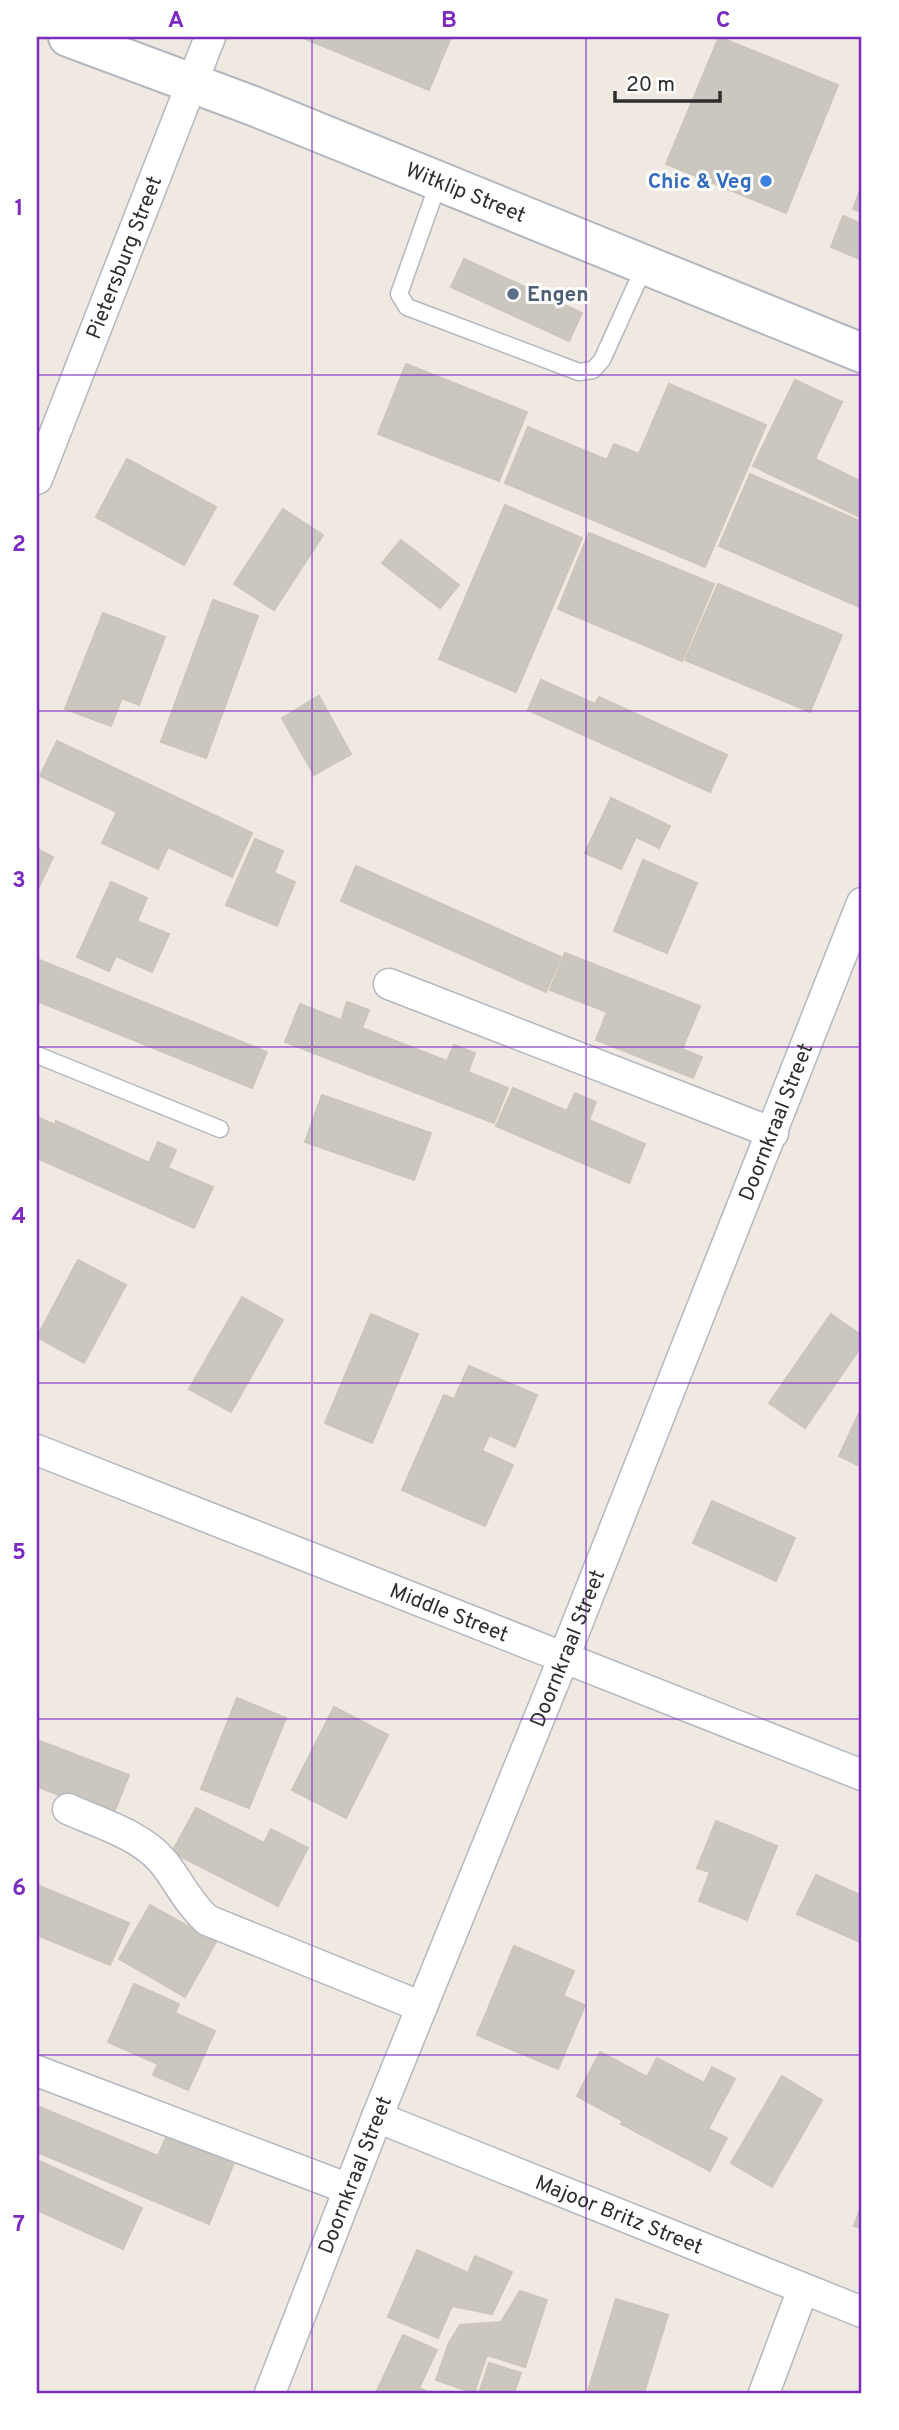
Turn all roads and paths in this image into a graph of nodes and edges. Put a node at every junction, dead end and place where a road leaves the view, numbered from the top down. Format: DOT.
graph roads {
  1 [pos="68,37"];
  2 [pos="210,37"];
  3 [pos="191,85"];
  4 [pos="439,181"];
  5 [pos="645,265"];
  6 [pos="862,353"];
  7 [pos="37,479"];
  8 [pos="862,903"];
  9 [pos="853,955"];
  10 [pos="389,984"];
  11 [pos="37,1055"];
  12 [pos="220,1129"];
  13 [pos="772,1133"];
  14 [pos="37,1450"];
  15 [pos="564,1657"];
  16 [pos="862,1775"];
  17 [pos="68,1809"];
  18 [pos="422,2007"];
  19 [pos="37,2071"];
  20 [pos="377,2117"];
  21 [pos="349,2189"];
  22 [pos="803,2289"];
  23 [pos="862,2312"];
  24 [pos="270,2393"];
  25 [pos="764,2393"];
  1 -- 3 [label="main road, Witklip Street"];
  2 -- 3 [label="street, Pietersburg Street"];
  3 -- 4 [label="main road, Witklip Street"];
  3 -- 7 [label="street, Pietersburg Street"];
  4 -- 5 [label="main road, Witklip Street"];
  4 -- 5 [label="lane"];
  5 -- 6 [label="main road, Witklip Street"];
  8 -- 9 [label="street, Doornkraal Street"];
  9 -- 13 [label="street, Doornkraal Street"];
  10 -- 13 [label="street"];
  11 -- 12 [label="lane"];
  13 -- 15 [label="street, Doornkraal Street"];
  14 -- 15 [label="street, Middle Street"];
  15 -- 16 [label="street, Middle Street"];
  15 -- 18 [label="street, Doornkraal Street"];
  17 -- 18 [label="street"];
  18 -- 20 [label="street, Doornkraal Street"];
  19 -- 21 [label="street"];
  20 -- 21 [label="street, Doornkraal Street"];
  20 -- 22 [label="street, Majoor Britz Street"];
  21 -- 24 [label="street, Doornkraal Street"];
  22 -- 23 [label="street, Majoor Britz Street"];
  22 -- 25 [label="street"];
}
